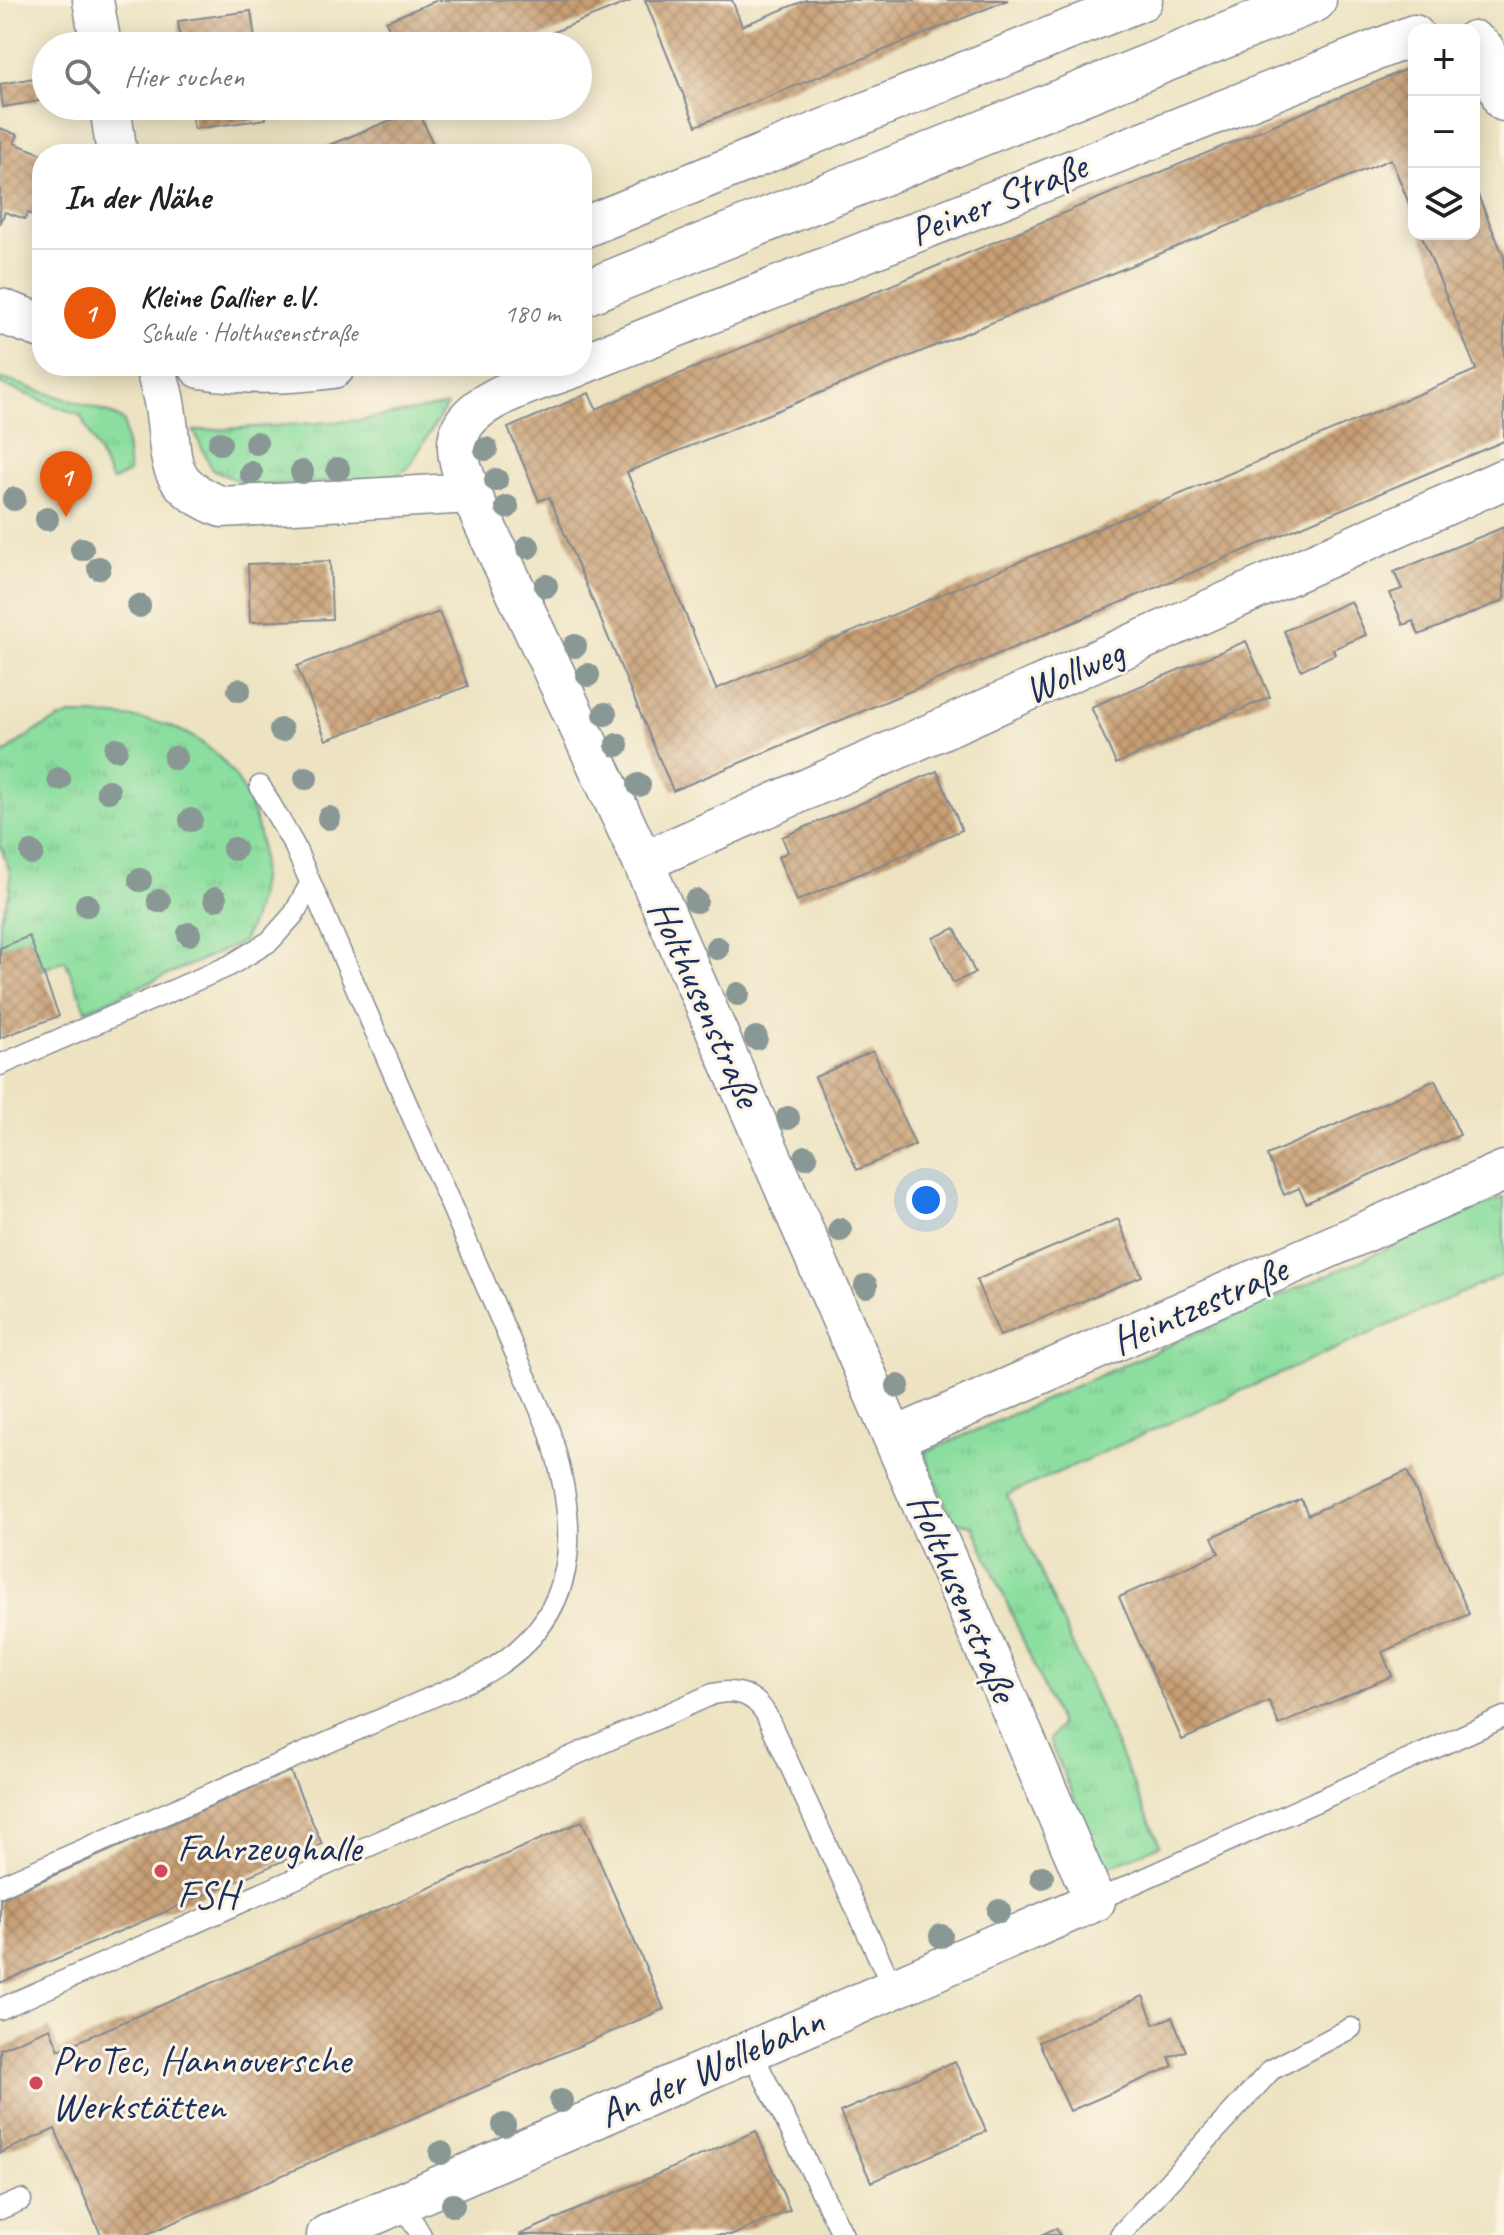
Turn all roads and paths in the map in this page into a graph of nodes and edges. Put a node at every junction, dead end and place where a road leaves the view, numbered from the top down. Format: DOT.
graph roads {
  1 [pos="93,0"];
  2 [pos="1142,0"];
  3 [pos="1314,0"];
  4 [pos="99,32"];
  5 [pos="1408,37"];
  6 [pos="1480,46"];
  7 [pos="1504,101"];
  8 [pos="112,120"];
  9 [pos="116,144"];
  10 [pos="592,224"];
  11 [pos="592,290"];
  12 [pos="0,311"];
  13 [pos="32,322"];
  14 [pos="592,360"];
  15 [pos="158,376"];
  16 [pos="552,376"];
  17 [pos="1504,479"];
  18 [pos="472,493"];
  19 [pos="260,786"];
  20 [pos="643,862"];
  21 [pos="310,884"];
  22 [pos="0,1065"];
  23 [pos="1504,1171"];
  24 [pos="894,1438"];
  25 [pos="1504,1717"];
  26 [pos="0,1886"];
  27 [pos="1095,1901"];
  28 [pos="893,1988"];
  29 [pos="0,2009"];
  30 [pos="1351,2028"];
  31 [pos="750,2049"];
  32 [pos="21,2200"];
  33 [pos="0,2209"];
  34 [pos="412,2219"];
  35 [pos="327,2235"];
  36 [pos="843,2235"];
  37 [pos="1120,2235"];
  1 -- 4 [label="street"];
  2 -- 10 [label="street"];
  3 -- 11 [label="street, Peiner Straße"];
  5 -- 14 [label="street, Peiner Straße"];
  6 -- 7 [label="street"];
  8 -- 9 [label="street"];
  12 -- 13 [label="street"];
  15 -- 18 [label="street"];
  16 -- 18 [label="street, Peiner Straße"];
  17 -- 20 [label="street, Wollweg"];
  18 -- 20 [label="street, Holthusenstraße"];
  19 -- 21 [label="lane"];
  20 -- 24 [label="street, Holthusenstraße"];
  21 -- 22 [label="lane"];
  21 -- 26 [label="lane"];
  23 -- 24 [label="street, Heintzestraße"];
  24 -- 27 [label="street, Holthusenstraße"];
  25 -- 27 [label="lane"];
  27 -- 28 [label="street, An der Wollebahn"];
  28 -- 29 [label="lane"];
  28 -- 31 [label="street, An der Wollebahn"];
  30 -- 37 [label="lane"];
  31 -- 34 [label="street, An der Wollebahn"];
  31 -- 36 [label="lane"];
  32 -- 33 [label="lane"];
  34 -- 35 [label="street, An der Wollebahn"];
}
